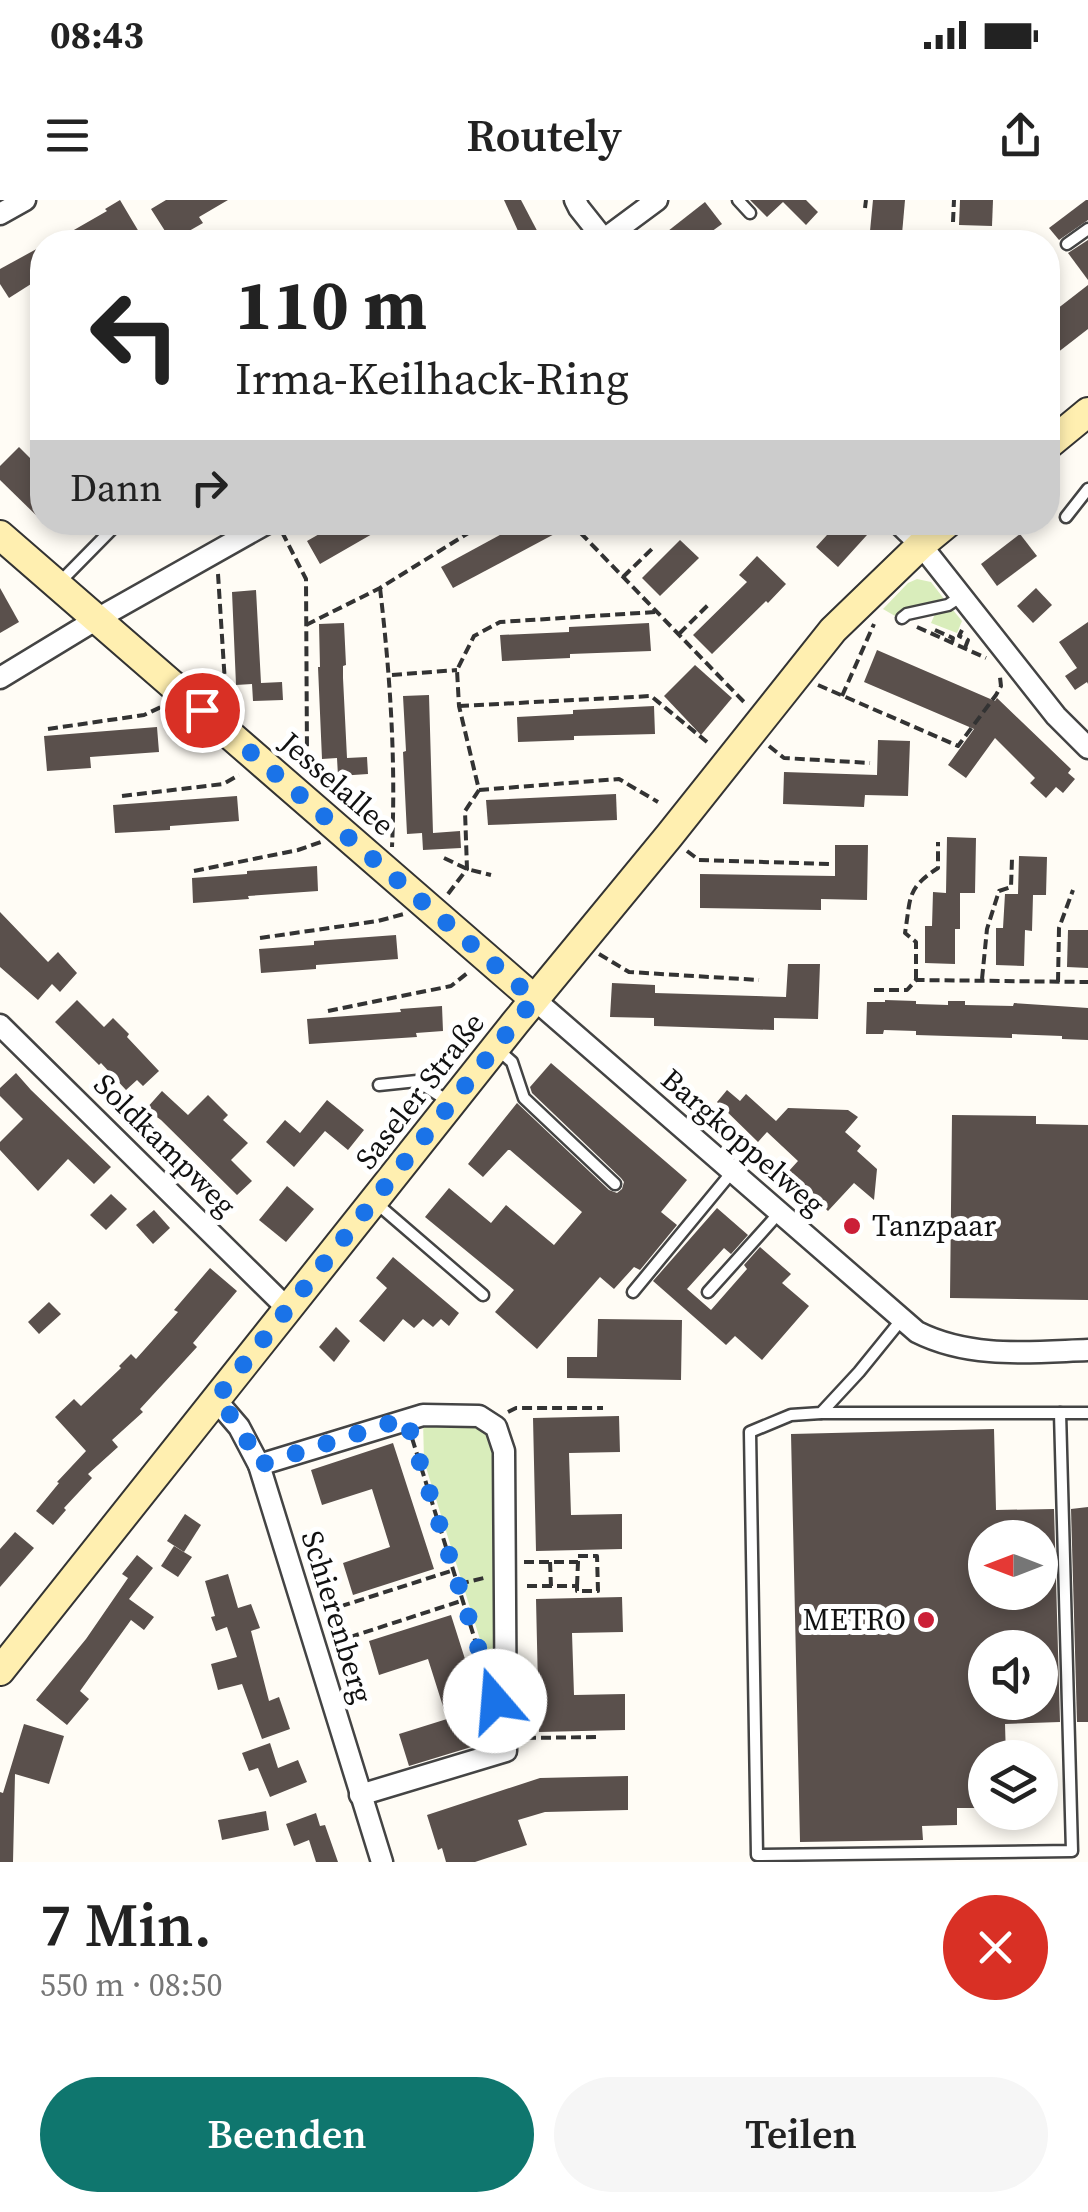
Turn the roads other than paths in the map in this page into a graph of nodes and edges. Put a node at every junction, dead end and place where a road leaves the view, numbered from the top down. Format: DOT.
graph roads {
  1 [pos="25,200"];
  2 [pos="576,200"];
  3 [pos="657,200"];
  4 [pos="738,200"];
  5 [pos="750,213"];
  6 [pos="0,214"];
  7 [pos="1088,228"];
  8 [pos="596,230"];
  9 [pos="618,230"];
  10 [pos="1068,244"];
  11 [pos="1088,412"];
  12 [pos="1060,434"];
  13 [pos="1088,488"];
  14 [pos="1066,517"];
  15 [pos="0,535"];
  16 [pos="106,535"];
  17 [pos="246,535"];
  18 [pos="910,535"];
  19 [pos="934,535"];
  20 [pos="921,546"];
  21 [pos="57,585"];
  22 [pos="960,596"];
  23 [pos="97,619"];
  24 [pos="904,620"];
  25 [pos="0,678"];
  26 [pos="1088,748"];
  27 [pos="534,999"];
  28 [pos="0,1025"];
  29 [pos="495,1048"];
  30 [pos="379,1085"];
  31 [pos="452,1104"];
  32 [pos="732,1172"];
  33 [pos="615,1184"];
  34 [pos="374,1202"];
  35 [pos="778,1213"];
  36 [pos="633,1292"];
  37 [pos="708,1292"];
  38 [pos="484,1295"];
  39 [pos="288,1308"];
  40 [pos="902,1319"];
  41 [pos="1088,1350"];
  42 [pos="216,1399"];
  43 [pos="822,1413"];
  44 [pos="1060,1413"];
  45 [pos="1088,1413"];
  46 [pos="259,1465"];
  47 [pos="0,1671"];
  48 [pos="360,1796"];
  49 [pos="382,1862"];
  1 -- 6 [label="street"];
  2 -- 8 [label="street"];
  3 -- 9 [label="street"];
  4 -- 5 [label="lane"];
  7 -- 10 [label="lane"];
  11 -- 12 [label="street"];
  13 -- 14 [label="lane"];
  15 -- 21 [label="street, Jesselallee"];
  16 -- 21 [label="lane"];
  17 -- 23 [label="street"];
  18 -- 20 [label="street"];
  19 -- 20 [label="street, Saseler Straße"];
  20 -- 22 [label="street"];
  20 -- 27 [label="street, Saseler Straße"];
  21 -- 23 [label="street, Jesselallee"];
  22 -- 24 [label="lane"];
  22 -- 26 [label="street"];
  23 -- 25 [label="street"];
  23 -- 27 [label="street, Jesselallee"];
  27 -- 29 [label="street, Saseler Straße"];
  27 -- 32 [label="street, Bargkoppelweg"];
  28 -- 39 [label="street, Soldkampweg"];
  29 -- 31 [label="street, Saseler Straße"];
  29 -- 33 [label="lane"];
  30 -- 31 [label="lane"];
  31 -- 34 [label="street, Saseler Straße"];
  32 -- 35 [label="street, Bargkoppelweg"];
  32 -- 36 [label="lane"];
  34 -- 38 [label="lane"];
  34 -- 39 [label="street, Saseler Straße"];
  35 -- 37 [label="lane"];
  35 -- 40 [label="street, Bargkoppelweg"];
  39 -- 42 [label="street, Saseler Straße"];
  40 -- 41 [label="street, Bargkoppelweg"];
  40 -- 43 [label="lane"];
  42 -- 46 [label="street, Schierenberg"];
  42 -- 47 [label="street, Saseler Straße"];
  43 -- 44 [label="lane"];
  43 -- 44 [label="lane"];
  44 -- 45 [label="lane"];
  46 -- 48 [label="street, Schierenberg"];
  46 -- 48 [label="street"];
  48 -- 49 [label="street, Schierenberg"];
}
